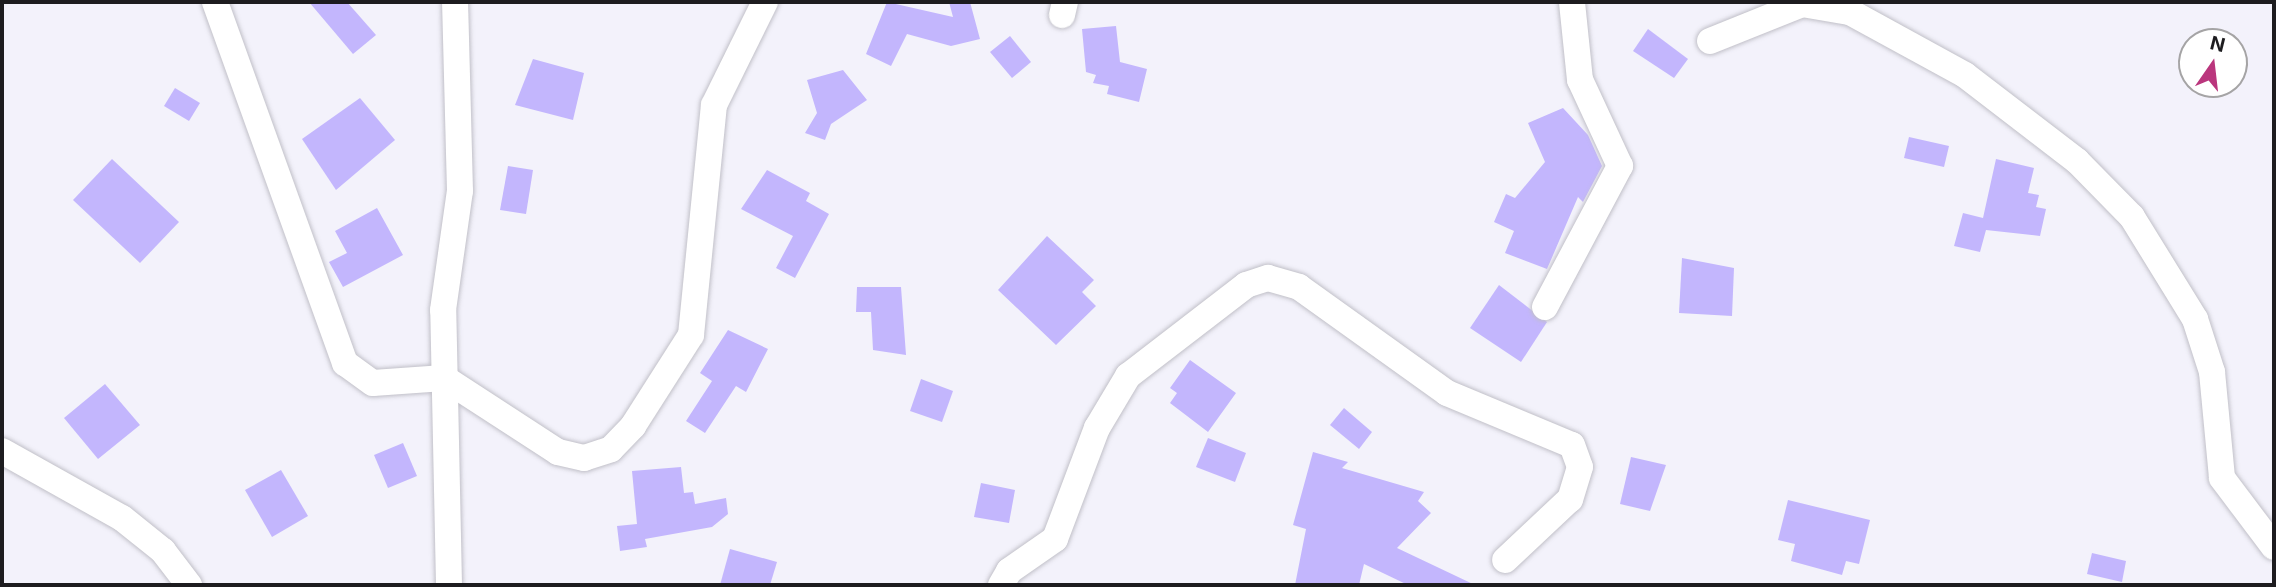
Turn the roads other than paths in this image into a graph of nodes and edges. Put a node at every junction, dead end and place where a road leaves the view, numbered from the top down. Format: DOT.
graph roads {
  1 [pos="215,2"];
  2 [pos="455,2"];
  3 [pos="765,2"];
  4 [pos="1572,2"];
  5 [pos="1710,41"];
  6 [pos="1545,307"];
  7 [pos="444,378"];
  8 [pos="2,452"];
  9 [pos="2274,547"];
  10 [pos="1505,560"];
  11 [pos="189,585"];
  12 [pos="449,585"];
  13 [pos="1001,585"];
  1 -- 7 [label="street"];
  2 -- 7 [label="street"];
  3 -- 7 [label="street"];
  4 -- 6 [label="street"];
  5 -- 9 [label="street"];
  7 -- 12 [label="street"];
  8 -- 11 [label="street"];
  10 -- 13 [label="street"];
}
